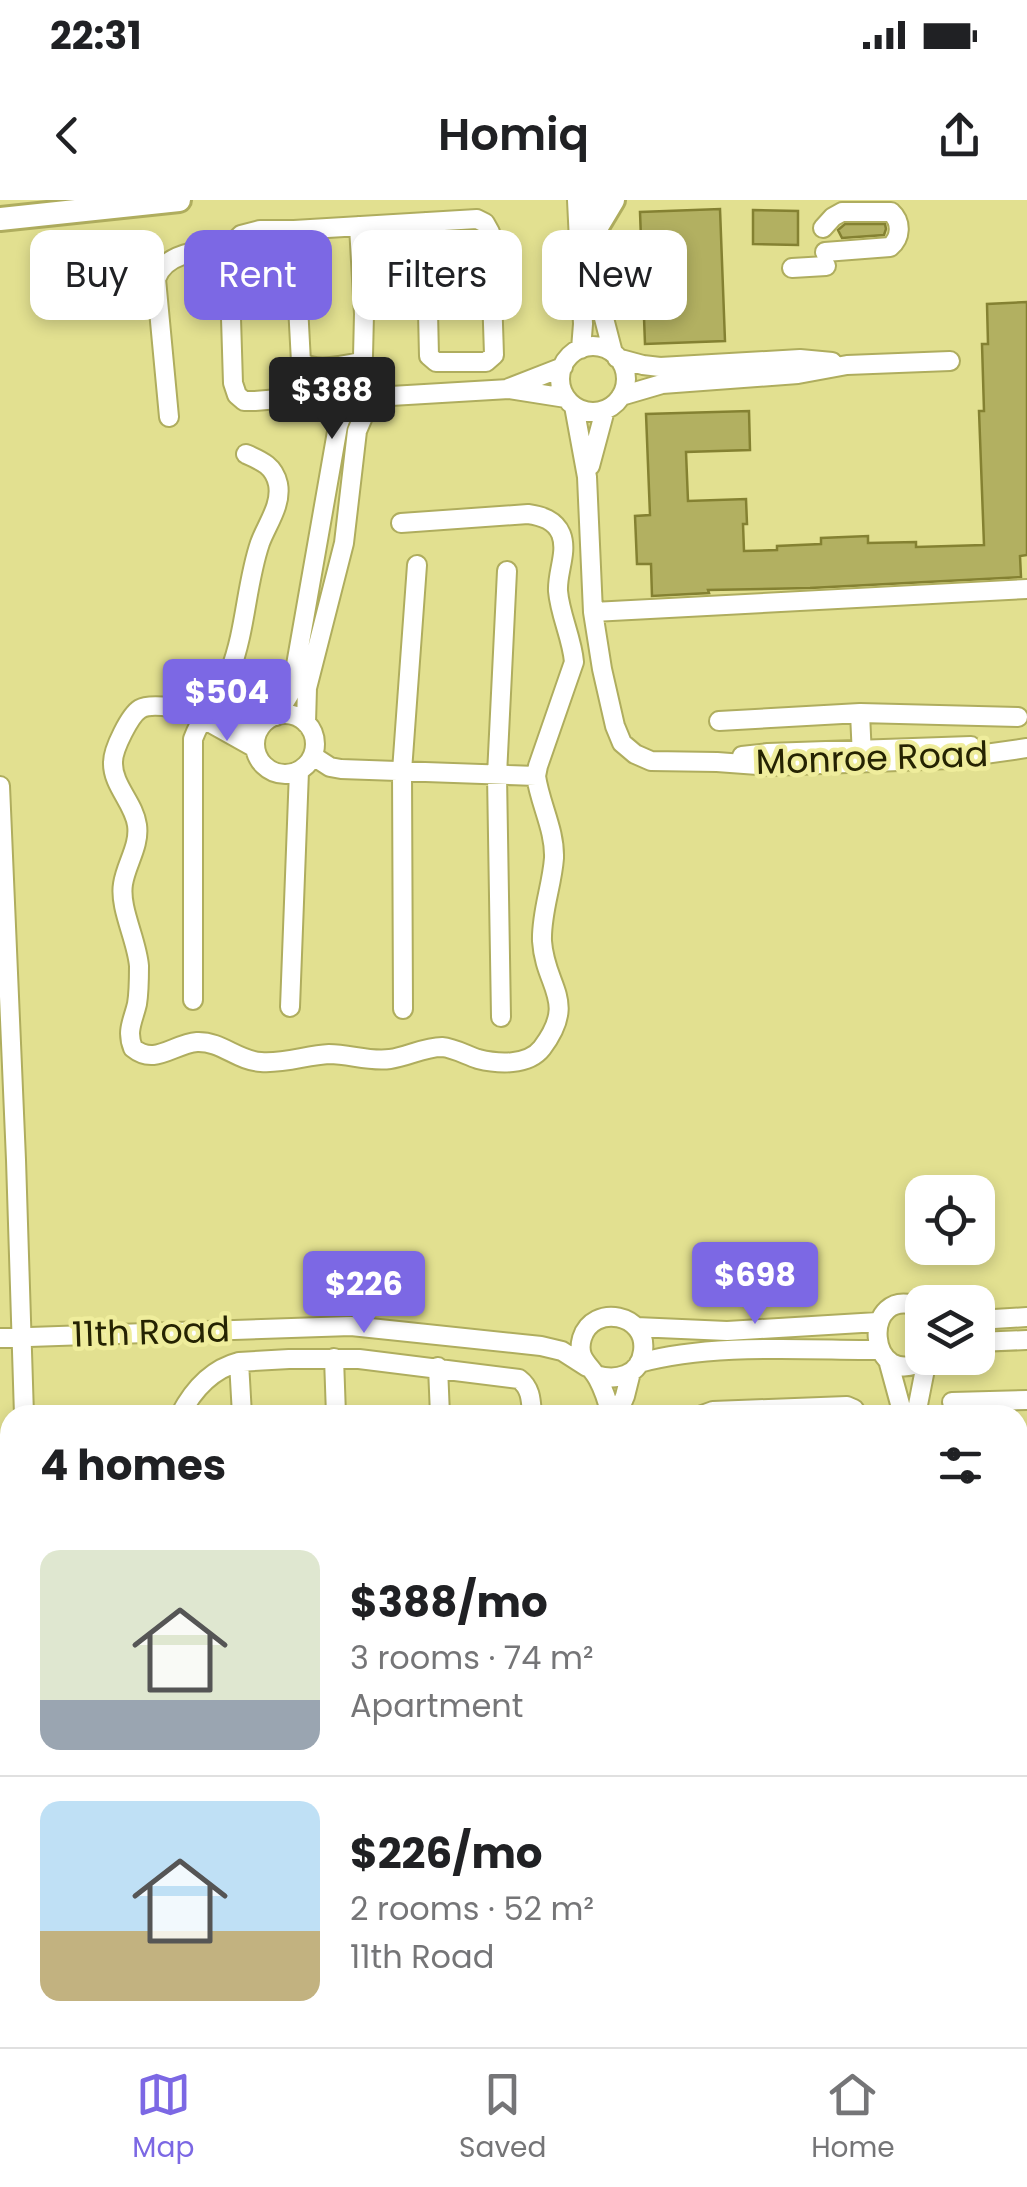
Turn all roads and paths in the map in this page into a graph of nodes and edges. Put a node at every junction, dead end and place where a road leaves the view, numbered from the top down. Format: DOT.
graph roads {
  1 [pos="179,200"];
  2 [pos="576,200"];
  3 [pos="594,200"];
  4 [pos="613,200"];
  5 [pos="25,216"];
  6 [pos="0,219"];
  7 [pos="426,222"];
  8 [pos="359,226"];
  9 [pos="823,228"];
  10 [pos="294,230"];
  11 [pos="595,230"];
  12 [pos="0,234"];
  13 [pos="184,256"];
  14 [pos="792,268"];
  15 [pos="231,320"];
  16 [pos="299,320"];
  17 [pos="605,320"];
  18 [pos="580,349"];
  19 [pos="615,356"];
  20 [pos="950,360"];
  21 [pos="847,365"];
  22 [pos="563,367"];
  23 [pos="509,389"];
  24 [pos="380,396"];
  25 [pos="621,396"];
  26 [pos="357,398"];
  27 [pos="570,402"];
  28 [pos="606,410"];
  29 [pos="169,417"];
  30 [pos="334,452"];
  31 [pos="246,454"];
  32 [pos="354,454"];
  33 [pos="587,476"];
  34 [pos="322,511"];
  35 [pos="349,516"];
  36 [pos="401,522"];
  37 [pos="417,565"];
  38 [pos="507,571"];
  39 [pos="310,578"];
  40 [pos="334,582"];
  41 [pos="1027,588"];
  42 [pos="594,612"];
  43 [pos="860,713"];
  44 [pos="202,715"];
  45 [pos="276,716"];
  46 [pos="1018,717"];
  47 [pos="719,721"];
  48 [pos="306,723"];
  49 [pos="259,728"];
  50 [pos="255,748"];
  51 [pos="1027,748"];
  52 [pos="312,756"];
  53 [pos="862,756"];
  54 [pos="299,771"];
  55 [pos="402,771"];
  56 [pos="497,775"];
  57 [pos="536,776"];
  58 [pos="0,786"];
  59 [pos="193,1000"];
  60 [pos="290,1007"];
  61 [pos="403,1009"];
  62 [pos="501,1017"];
  63 [pos="905,1304"];
  64 [pos="1027,1318"];
  65 [pos="995,1319"];
  66 [pos="878,1322"];
  67 [pos="636,1327"];
  68 [pos="587,1328"];
  69 [pos="20,1336"];
  70 [pos="0,1338"];
  71 [pos="1027,1340"];
  72 [pos="995,1341"];
  73 [pos="541,1346"];
  74 [pos="884,1355"];
  75 [pos="334,1358"];
  76 [pos="239,1362"];
  77 [pos="905,1366"];
  78 [pos="438,1368"];
  79 [pos="635,1368"];
  80 [pos="592,1371"];
  81 [pos="924,1375"];
  82 [pos="1027,1400"];
  83 [pos="952,1402"];
  84 [pos="23,1405"];
  85 [pos="186,1405"];
  86 [pos="241,1405"];
  87 [pos="336,1405"];
  88 [pos="440,1405"];
  89 [pos="531,1405"];
  90 [pos="609,1405"];
  91 [pos="620,1405"];
  92 [pos="900,1405"];
  93 [pos="918,1405"];
  1 -- 5 [label="main road"];
  2 -- 18 [label="street"];
  3 -- 11 [label="street"];
  4 -- 11 [label="main road"];
  5 -- 6 [label="main road"];
  5 -- 12 [label="main road"];
  7 -- 7 [label="street"];
  7 -- 8 [label="street"];
  8 -- 10 [label="street"];
  8 -- 16 [label="street"];
  9 -- 14 [label="street"];
  13 -- 29 [label="street"];
  15 -- 26 [label="street"];
  17 -- 19 [label="street"];
  18 -- 19 [label="street"];
  18 -- 22 [label="street"];
  19 -- 21 [label="street"];
  19 -- 25 [label="street"];
  20 -- 21 [label="street"];
  21 -- 25 [label="street"];
  22 -- 23 [label="street"];
  22 -- 27 [label="street"];
  23 -- 24 [label="street"];
  23 -- 27 [label="street"];
  24 -- 26 [label="street"];
  24 -- 32 [label="street"];
  25 -- 28 [label="street"];
  26 -- 30 [label="street"];
  27 -- 28 [label="street"];
  27 -- 33 [label="street"];
  28 -- 33 [label="street"];
  30 -- 32 [label="street"];
  30 -- 34 [label="street"];
  31 -- 44 [label="street"];
  32 -- 35 [label="street"];
  33 -- 42 [label="street"];
  34 -- 35 [label="street"];
  34 -- 39 [label="street"];
  35 -- 40 [label="street"];
  36 -- 57 [label="street"];
  37 -- 55 [label="street"];
  38 -- 56 [label="street"];
  39 -- 40 [label="street"];
  39 -- 45 [label="street"];
  40 -- 48 [label="street"];
  41 -- 42 [label="street"];
  42 -- 53 [label="street, Monroe Road"];
  43 -- 46 [label="street"];
  43 -- 47 [label="street"];
  43 -- 53 [label="street"];
  44 -- 49 [label="street"];
  44 -- 50 [label="street"];
  44 -- 57 [label="street"];
  44 -- 59 [label="street"];
  45 -- 48 [label="street"];
  45 -- 49 [label="street"];
  48 -- 52 [label="street"];
  49 -- 50 [label="street"];
  50 -- 54 [label="street"];
  51 -- 53 [label="street, Monroe Road"];
  52 -- 54 [label="street"];
  52 -- 55 [label="street"];
  54 -- 60 [label="street"];
  55 -- 56 [label="street"];
  55 -- 61 [label="street"];
  56 -- 57 [label="street"];
  56 -- 62 [label="street"];
  58 -- 69 [label="street"];
  63 -- 66 [label="street"];
  64 -- 65 [label="street"];
  66 -- 67 [label="street"];
  66 -- 74 [label="street"];
  67 -- 68 [label="street"];
  67 -- 79 [label="street"];
  68 -- 73 [label="street, 11th Road"];
  68 -- 80 [label="street"];
  69 -- 70 [label="street, 11th Road"];
  69 -- 73 [label="street, 11th Road"];
  69 -- 84 [label="street"];
  71 -- 72 [label="street"];
  73 -- 80 [label="street, 11th Road"];
  74 -- 77 [label="street"];
  74 -- 79 [label="street"];
  74 -- 92 [label="street"];
  75 -- 76 [label="street"];
  75 -- 78 [label="street"];
  75 -- 87 [label="street"];
  76 -- 85 [label="street"];
  76 -- 86 [label="street"];
  78 -- 88 [label="street"];
  78 -- 89 [label="street"];
  79 -- 80 [label="street"];
  79 -- 91 [label="street"];
  80 -- 90 [label="street"];
  81 -- 93 [label="street"];
  82 -- 83 [label="street"];
}
